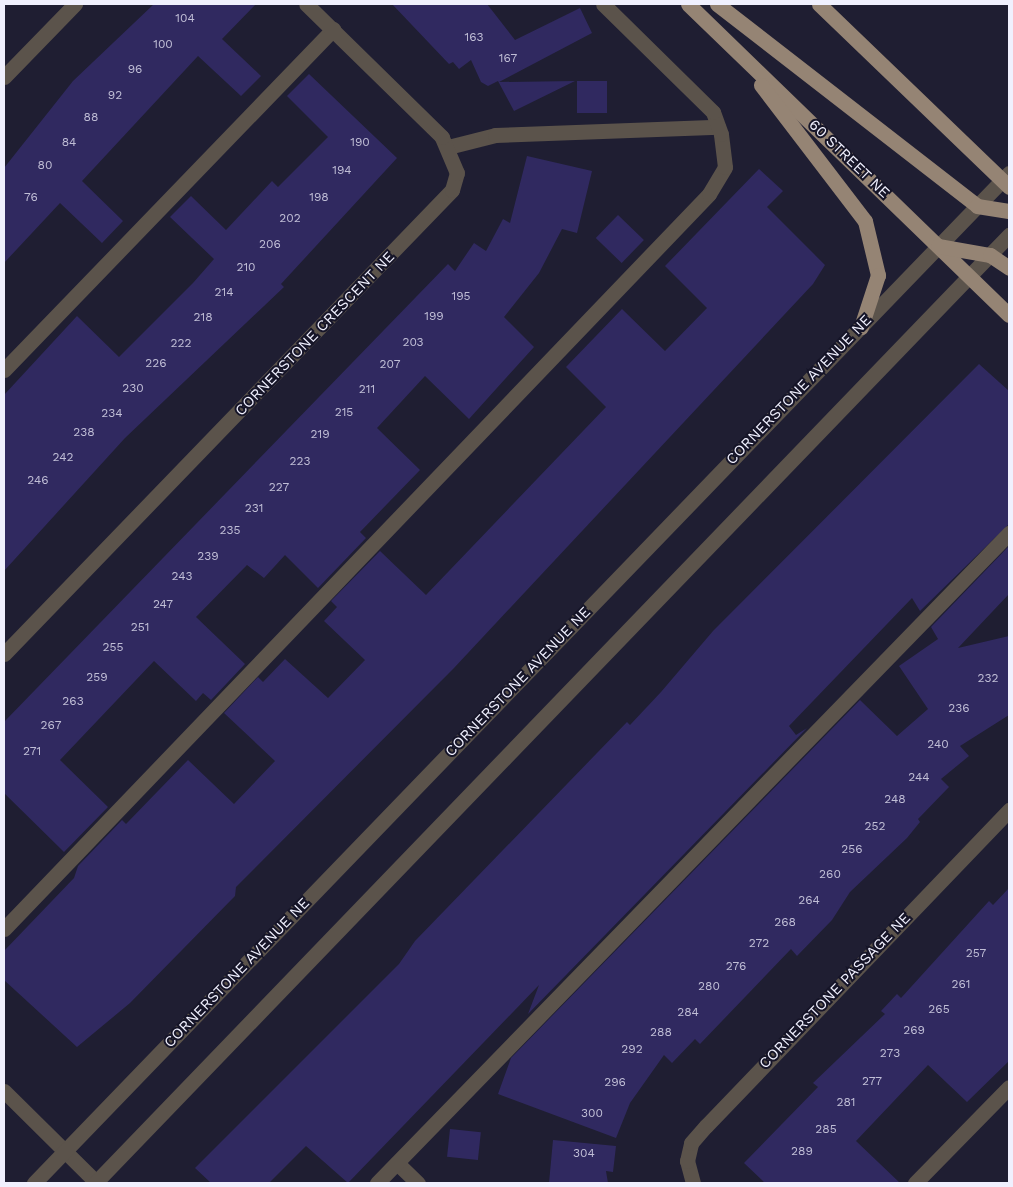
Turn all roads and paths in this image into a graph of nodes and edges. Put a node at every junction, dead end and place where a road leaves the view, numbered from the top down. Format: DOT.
graph roads {
  1 [pos="75,4"];
  2 [pos="306,4"];
  3 [pos="603,4"];
  4 [pos="688,4"];
  5 [pos="717,4"];
  6 [pos="820,4"];
  7 [pos="332,29"];
  8 [pos="732,46"];
  9 [pos="4,77"];
  10 [pos="718,127"];
  11 [pos="448,147"];
  12 [pos="1007,180"];
  13 [pos="977,206"];
  14 [pos="1009,211"];
  15 [pos="1009,235"];
  16 [pos="938,246"];
  17 [pos="990,255"];
  18 [pos="1009,268"];
  19 [pos="969,276"];
  20 [pos="1009,315"];
  21 [pos="861,326"];
  22 [pos="4,370"];
  23 [pos="1009,533"];
  24 [pos="4,654"];
  25 [pos="1009,810"];
  26 [pos="4,929"];
  27 [pos="1009,1087"];
  28 [pos="4,1091"];
  29 [pos="65,1150"];
  30 [pos="397,1163"];
  31 [pos="34,1183"];
  32 [pos="96,1183"];
  33 [pos="377,1183"];
  34 [pos="418,1183"];
  35 [pos="693,1183"];
  36 [pos="915,1183"];
  1 -- 9 [label="street"];
  2 -- 7 [label="street, CORNERSTONE CRESCENT NE"];
  3 -- 10 [label="street"];
  4 -- 8 [label="main road, 60 STREET NE"];
  5 -- 13 [label="main road"];
  6 -- 12 [label="main road"];
  7 -- 11 [label="street, CORNERSTONE CRESCENT NE"];
  7 -- 22 [label="street"];
  8 -- 16 [label="main road, 60 STREET NE"];
  8 -- 21 [label="main road"];
  10 -- 11 [label="street"];
  10 -- 26 [label="street"];
  11 -- 24 [label="street, CORNERSTONE CRESCENT NE"];
  12 -- 13 [label="street, CORNERSTONE AVENUE NE"];
  13 -- 14 [label="main road"];
  13 -- 16 [label="street, CORNERSTONE AVENUE NE"];
  15 -- 17 [label="street"];
  16 -- 17 [label="main road"];
  16 -- 19 [label="main road, 60 STREET NE"];
  16 -- 21 [label="street, CORNERSTONE AVENUE NE"];
  17 -- 18 [label="main road"];
  17 -- 19 [label="street"];
  19 -- 20 [label="main road, 60 STREET NE"];
  19 -- 32 [label="street"];
  21 -- 29 [label="street, CORNERSTONE AVENUE NE"];
  23 -- 30 [label="street"];
  25 -- 35 [label="street, CORNERSTONE PASSAGE NE"];
  27 -- 36 [label="street"];
  28 -- 29 [label="street"];
  29 -- 31 [label="street, CORNERSTONE AVENUE NE"];
  29 -- 32 [label="street"];
  30 -- 33 [label="street"];
  30 -- 34 [label="street"];
}
